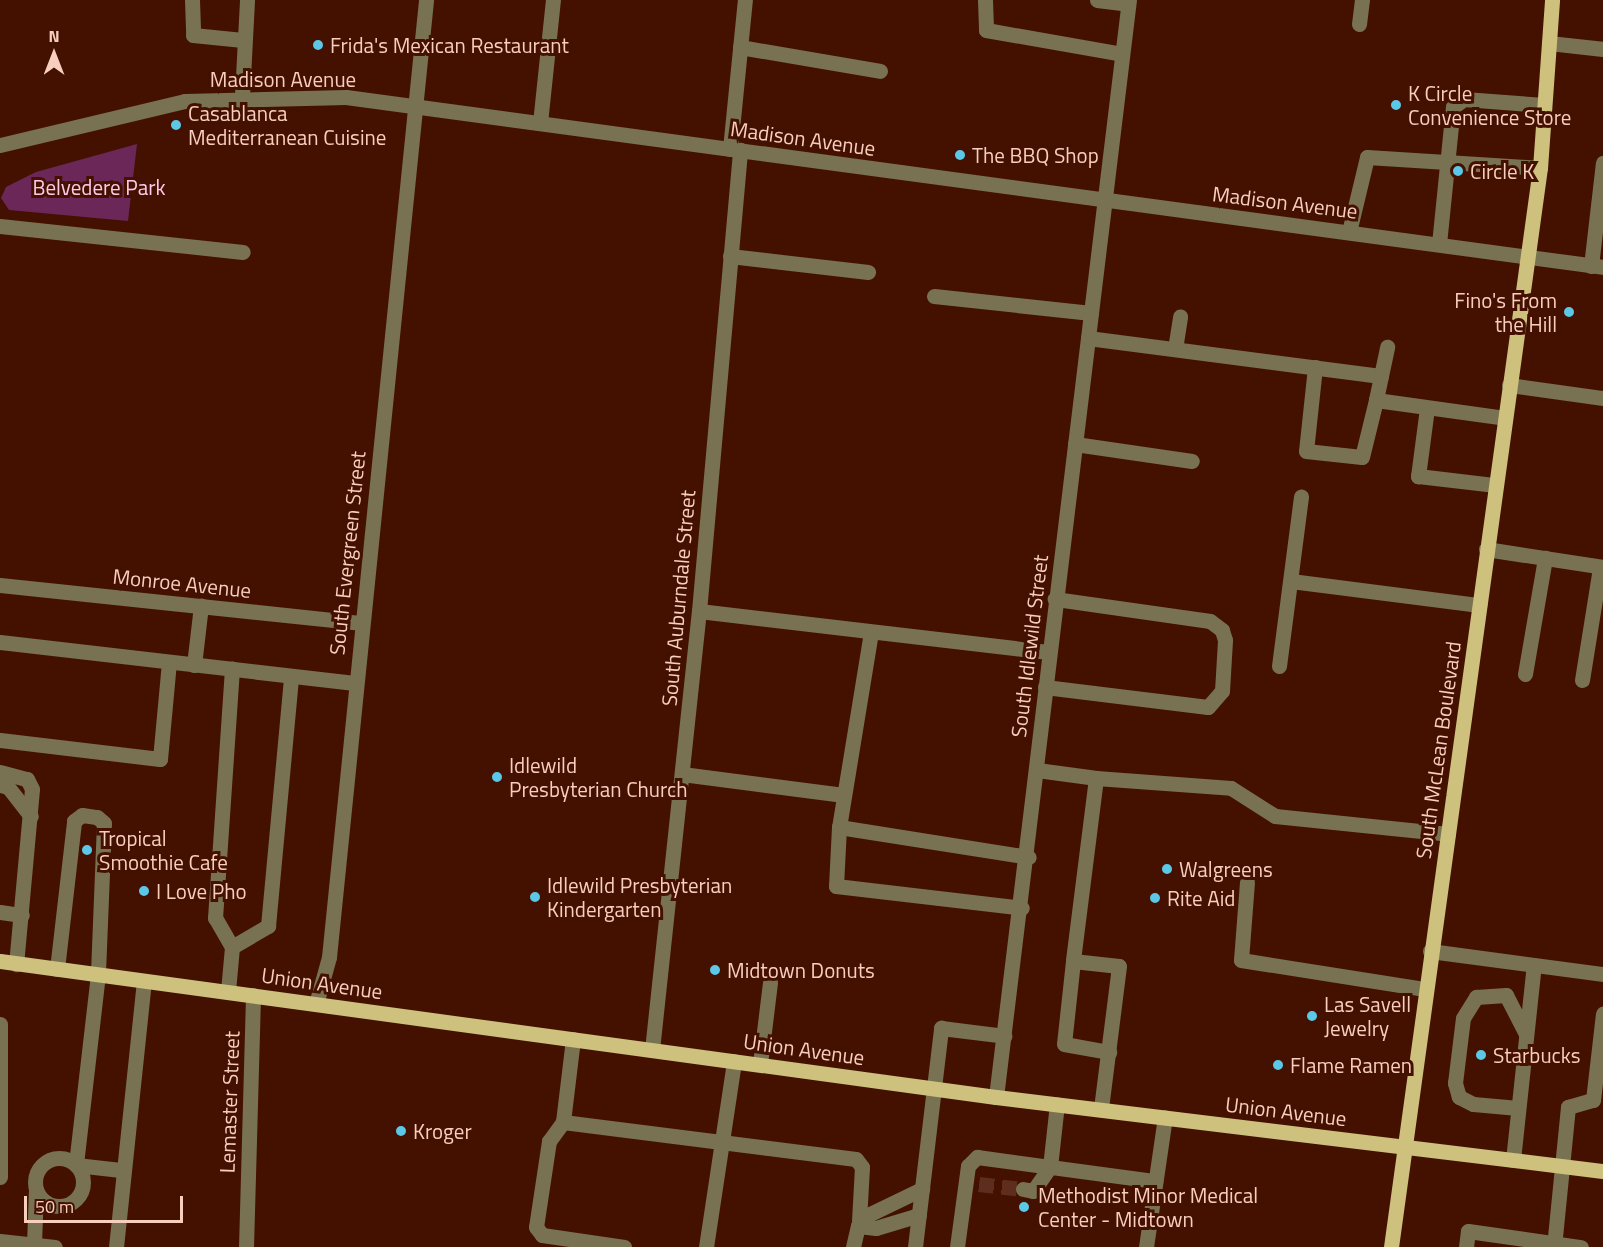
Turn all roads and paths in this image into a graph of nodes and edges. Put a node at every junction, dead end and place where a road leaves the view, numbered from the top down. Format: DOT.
graph roads {
  1 [pos="192,0"];
  2 [pos="247,0"];
  3 [pos="426,0"];
  4 [pos="553,0"];
  5 [pos="745,0"];
  6 [pos="985,0"];
  7 [pos="1097,0"];
  8 [pos="1362,0"];
  9 [pos="1552,0"];
  10 [pos="1128,2"];
  11 [pos="1359,24"];
  12 [pos="243,40"];
  13 [pos="1549,43"];
  14 [pos="740,47"];
  15 [pos="1603,50"];
  16 [pos="1122,54"];
  17 [pos="880,71"];
  18 [pos="242,96"];
  19 [pos="1544,105"];
  20 [pos="414,107"];
  21 [pos="540,123"];
  22 [pos="0,145"];
  23 [pos="735,150"];
  24 [pos="1446,159"];
  25 [pos="1603,163"];
  26 [pos="1540,168"];
  27 [pos="1103,200"];
  28 [pos="0,226"];
  29 [pos="1349,232"];
  30 [pos="1439,244"];
  31 [pos="243,252"];
  32 [pos="730,256"];
  33 [pos="1527,258"];
  34 [pos="1597,267"];
  35 [pos="868,273"];
  36 [pos="934,296"];
  37 [pos="1091,313"];
  38 [pos="1180,316"];
  39 [pos="1088,338"];
  40 [pos="1387,347"];
  41 [pos="1175,349"];
  42 [pos="1315,367"];
  43 [pos="1381,376"];
  44 [pos="1509,385"];
  45 [pos="1603,398"];
  46 [pos="1376,400"];
  47 [pos="1427,408"];
  48 [pos="1505,418"];
  49 [pos="1075,444"];
  50 [pos="1192,460"];
  51 [pos="1495,485"];
  52 [pos="1301,496"];
  53 [pos="1486,549"];
  54 [pos="1545,558"];
  55 [pos="1602,567"];
  56 [pos="1291,581"];
  57 [pos="0,585"];
  58 [pos="1055,599"];
  59 [pos="201,605"];
  60 [pos="1479,605"];
  61 [pos="699,611"];
  62 [pos="360,623"];
  63 [pos="871,632"];
  64 [pos="0,642"];
  65 [pos="1049,652"];
  66 [pos="170,662"];
  67 [pos="194,664"];
  68 [pos="1279,666"];
  69 [pos="232,669"];
  70 [pos="1525,674"];
  71 [pos="291,676"];
  72 [pos="1582,680"];
  73 [pos="355,683"];
  74 [pos="1045,687"];
  75 [pos="0,740"];
  76 [pos="1036,771"];
  77 [pos="0,772"];
  78 [pos="682,774"];
  79 [pos="1096,778"];
  80 [pos="0,785"];
  81 [pos="844,795"];
  82 [pos="31,816"];
  83 [pos="839,827"];
  84 [pos="1448,834"];
  85 [pos="1029,857"];
  86 [pos="1247,882"];
  87 [pos="1022,908"];
  88 [pos="0,912"];
  89 [pos="22,915"];
  90 [pos="232,946"];
  91 [pos="1430,951"];
  92 [pos="1074,961"];
  93 [pos="0,962"];
  94 [pos="16,963"];
  95 [pos="1533,965"];
  96 [pos="57,969"];
  97 [pos="1603,974"];
  98 [pos="98,975"];
  99 [pos="144,981"];
  100 [pos="770,983"];
  101 [pos="1424,989"];
  102 [pos="228,992"];
  103 [pos="253,995"];
  104 [pos="316,1004"];
  105 [pos="1603,1014"];
  106 [pos="0,1024"];
  107 [pos="1526,1034"];
  108 [pos="1005,1036"];
  109 [pos="573,1039"];
  110 [pos="652,1050"];
  111 [pos="1109,1052"];
  112 [pos="734,1060"];
  113 [pos="760,1064"];
  114 [pos="934,1088"];
  115 [pos="996,1097"];
  116 [pos="1057,1104"];
  117 [pos="1518,1108"];
  118 [pos="1101,1109"];
  119 [pos="1165,1117"];
  120 [pos="563,1122"];
  121 [pos="722,1140"];
  122 [pos="1403,1147"];
  123 [pos="1513,1160"];
  124 [pos="76,1165"];
  125 [pos="1559,1166"];
  126 [pos="1050,1167"];
  127 [pos="122,1170"];
  128 [pos="1603,1172"];
  129 [pos="0,1177"];
  130 [pos="1155,1181"];
  131 [pos="922,1189"];
  132 [pos="36,1190"];
  133 [pos="1023,1190"];
  134 [pos="919,1215"];
  135 [pos="858,1223"];
  136 [pos="0,1241"];
  137 [pos="34,1244"];
  138 [pos="1555,1246"];
  139 [pos="55,1247"];
  140 [pos="116,1247"];
  141 [pos="246,1247"];
  142 [pos="624,1247"];
  143 [pos="706,1247"];
  144 [pos="853,1247"];
  145 [pos="915,1247"];
  146 [pos="957,1247"];
  147 [pos="1146,1247"];
  148 [pos="1391,1247"];
  149 [pos="1466,1247"];
  150 [pos="1581,1247"];
  1 -- 12 [label="street"];
  2 -- 12 [label="street"];
  3 -- 20 [label="street, South Evergreen Street"];
  4 -- 21 [label="street"];
  5 -- 14 [label="street, South Auburndale Street"];
  6 -- 16 [label="street"];
  7 -- 10 [label="street"];
  8 -- 11 [label="street"];
  9 -- 13 [label="main road, South McLean Boulevard"];
  10 -- 16 [label="street, South Idlewild Street"];
  12 -- 18 [label="street"];
  13 -- 15 [label="street"];
  13 -- 19 [label="main road, South McLean Boulevard"];
  14 -- 17 [label="street"];
  14 -- 23 [label="street, South Auburndale Street"];
  16 -- 27 [label="street, South Idlewild Street"];
  18 -- 20 [label="street, Madison Avenue"];
  18 -- 22 [label="street, Madison Avenue"];
  19 -- 24 [label="street"];
  19 -- 26 [label="main road, South McLean Boulevard"];
  20 -- 21 [label="street, Madison Avenue"];
  20 -- 62 [label="street, South Evergreen Street"];
  21 -- 23 [label="street, Madison Avenue"];
  23 -- 27 [label="street, Madison Avenue"];
  23 -- 32 [label="street, South Auburndale Street"];
  24 -- 26 [label="street"];
  24 -- 29 [label="street"];
  24 -- 30 [label="street"];
  25 -- 34 [label="street"];
  26 -- 33 [label="main road, South McLean Boulevard"];
  27 -- 29 [label="street, Madison Avenue"];
  27 -- 37 [label="street, South Idlewild Street"];
  28 -- 31 [label="street"];
  29 -- 30 [label="street, Madison Avenue"];
  30 -- 33 [label="street, Madison Avenue"];
  32 -- 35 [label="street"];
  32 -- 61 [label="street, South Auburndale Street"];
  33 -- 34 [label="street, Madison Avenue"];
  33 -- 44 [label="main road, South McLean Boulevard"];
  36 -- 37 [label="street"];
  37 -- 39 [label="street, South Idlewild Street"];
  38 -- 41 [label="street"];
  39 -- 41 [label="street"];
  39 -- 49 [label="street, South Idlewild Street"];
  40 -- 43 [label="street"];
  41 -- 42 [label="street"];
  42 -- 43 [label="street"];
  42 -- 46 [label="street"];
  43 -- 46 [label="street"];
  44 -- 45 [label="street"];
  44 -- 48 [label="main road, South McLean Boulevard"];
  46 -- 47 [label="street"];
  47 -- 48 [label="street"];
  47 -- 51 [label="street"];
  48 -- 51 [label="main road, South McLean Boulevard"];
  49 -- 50 [label="street"];
  49 -- 58 [label="street, South Idlewild Street"];
  51 -- 53 [label="main road, South McLean Boulevard"];
  52 -- 56 [label="street"];
  53 -- 54 [label="street"];
  53 -- 60 [label="main road, South McLean Boulevard"];
  54 -- 55 [label="street"];
  54 -- 70 [label="street"];
  55 -- 72 [label="street"];
  56 -- 60 [label="street"];
  56 -- 68 [label="street"];
  57 -- 59 [label="street, Monroe Avenue"];
  58 -- 65 [label="street, South Idlewild Street"];
  58 -- 74 [label="street"];
  59 -- 62 [label="street, Monroe Avenue"];
  59 -- 67 [label="street"];
  60 -- 84 [label="main road, South McLean Boulevard"];
  61 -- 63 [label="street"];
  61 -- 78 [label="street, South Auburndale Street"];
  62 -- 73 [label="street, South Evergreen Street"];
  63 -- 65 [label="street"];
  63 -- 81 [label="street"];
  64 -- 66 [label="street"];
  65 -- 74 [label="street, South Idlewild Street"];
  66 -- 67 [label="street"];
  66 -- 75 [label="street"];
  67 -- 69 [label="street"];
  69 -- 71 [label="street"];
  69 -- 90 [label="street"];
  71 -- 73 [label="street"];
  71 -- 90 [label="street"];
  73 -- 104 [label="street, South Evergreen Street"];
  74 -- 76 [label="street, South Idlewild Street"];
  76 -- 79 [label="street"];
  76 -- 85 [label="street, South Idlewild Street"];
  77 -- 82 [label="street"];
  78 -- 81 [label="street"];
  78 -- 110 [label="street, South Auburndale Street"];
  79 -- 84 [label="street"];
  79 -- 92 [label="street"];
  80 -- 82 [label="street"];
  81 -- 83 [label="street"];
  82 -- 89 [label="street"];
  83 -- 85 [label="street"];
  83 -- 87 [label="street"];
  84 -- 91 [label="main road, South McLean Boulevard"];
  85 -- 87 [label="street, South Idlewild Street"];
  86 -- 101 [label="street"];
  87 -- 108 [label="street, South Idlewild Street"];
  88 -- 89 [label="street"];
  89 -- 94 [label="street"];
  90 -- 102 [label="street"];
  91 -- 95 [label="street"];
  91 -- 101 [label="main road, South McLean Boulevard"];
  92 -- 111 [label="street"];
  92 -- 111 [label="street"];
  93 -- 94 [label="main road, Union Avenue"];
  94 -- 96 [label="main road, Union Avenue"];
  95 -- 97 [label="street"];
  95 -- 107 [label="street"];
  96 -- 98 [label="main road, Union Avenue"];
  96 -- 98 [label="street"];
  98 -- 99 [label="main road, Union Avenue"];
  98 -- 124 [label="street"];
  99 -- 102 [label="main road, Union Avenue"];
  99 -- 127 [label="street"];
  100 -- 113 [label="street"];
  101 -- 122 [label="main road, South McLean Boulevard"];
  102 -- 103 [label="main road, Union Avenue"];
  103 -- 104 [label="main road, Union Avenue"];
  103 -- 141 [label="street, Lemaster Street"];
  104 -- 109 [label="main road, Union Avenue"];
  105 -- 125 [label="street"];
  106 -- 129 [label="street"];
  107 -- 117 [label="street"];
  107 -- 117 [label="street"];
  108 -- 114 [label="street"];
  108 -- 115 [label="street, South Idlewild Street"];
  109 -- 110 [label="main road, Union Avenue"];
  109 -- 120 [label="street"];
  110 -- 112 [label="main road, Union Avenue"];
  111 -- 118 [label="street"];
  112 -- 113 [label="main road, Union Avenue"];
  112 -- 121 [label="street"];
  113 -- 114 [label="main road, Union Avenue"];
  114 -- 115 [label="main road, Union Avenue"];
  114 -- 131 [label="street"];
  115 -- 116 [label="main road, Union Avenue"];
  116 -- 118 [label="main road, Union Avenue"];
  116 -- 126 [label="street"];
  117 -- 123 [label="street"];
  118 -- 119 [label="main road, Union Avenue"];
  119 -- 122 [label="main road, Union Avenue"];
  119 -- 130 [label="street"];
  120 -- 121 [label="street"];
  120 -- 142 [label="street"];
  121 -- 135 [label="street"];
  121 -- 143 [label="street"];
  122 -- 123 [label="main road, Union Avenue"];
  122 -- 148 [label="main road, South McLean Boulevard"];
  123 -- 125 [label="main road, Union Avenue"];
  124 -- 127 [label="street"];
  124 -- 132 [label="street"];
  124 -- 132 [label="street"];
  125 -- 128 [label="main road, Union Avenue"];
  125 -- 138 [label="street"];
  126 -- 130 [label="street"];
  126 -- 133 [label="street"];
  126 -- 146 [label="street"];
  127 -- 140 [label="street"];
  130 -- 147 [label="street"];
  131 -- 134 [label="street"];
  131 -- 135 [label="street"];
  132 -- 137 [label="street"];
  134 -- 135 [label="street"];
  134 -- 145 [label="street"];
  135 -- 144 [label="street"];
  136 -- 137 [label="street"];
  137 -- 139 [label="street"];
  138 -- 149 [label="street"];
  138 -- 150 [label="street"];
}
